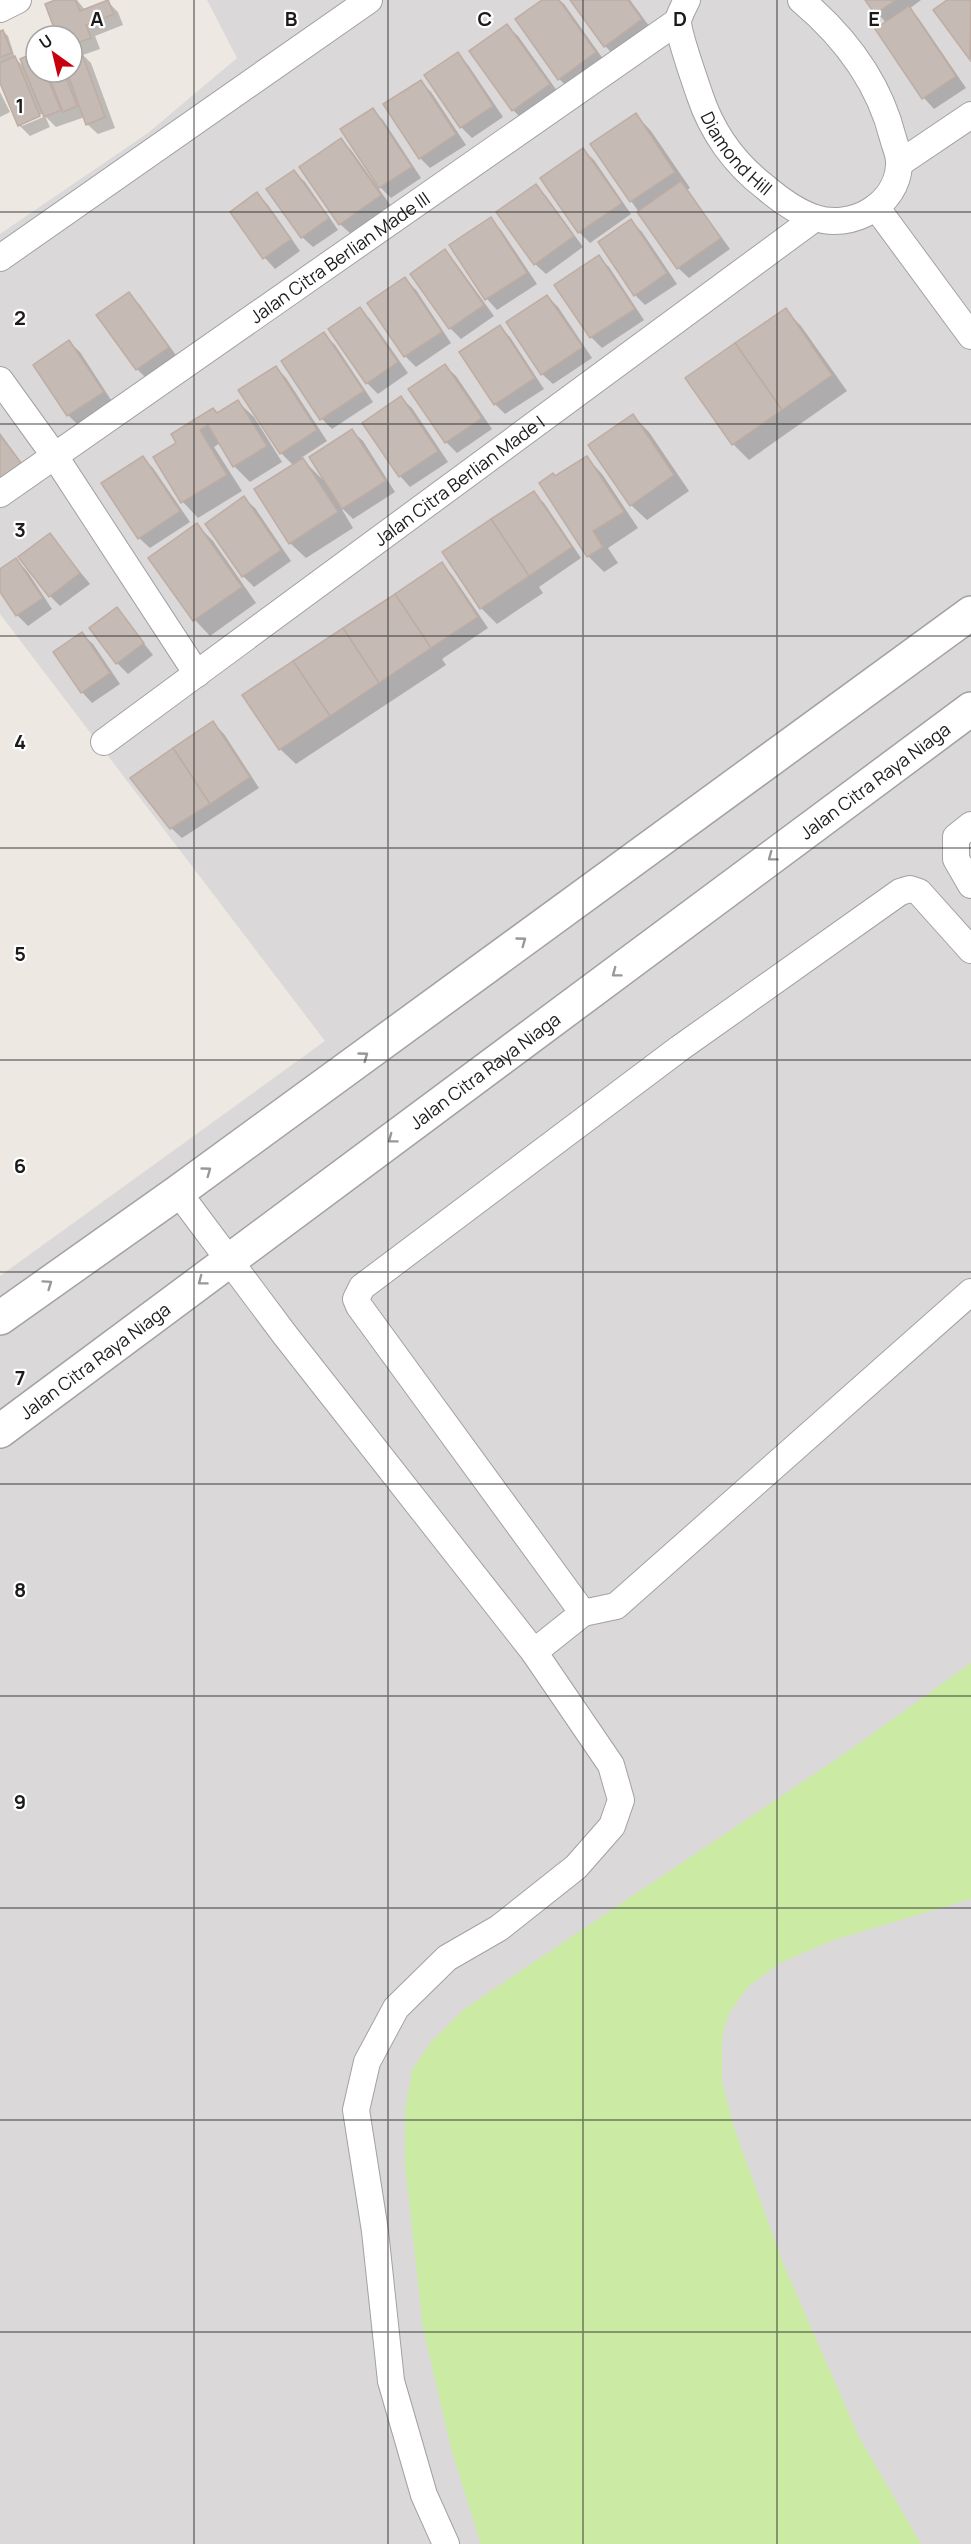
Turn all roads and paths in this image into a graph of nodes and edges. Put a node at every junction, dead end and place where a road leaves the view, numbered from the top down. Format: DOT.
graph roads {
  1 [pos="18,0"];
  2 [pos="369,0"];
  3 [pos="801,0"];
  4 [pos="0,9"];
  5 [pos="683,10"];
  6 [pos="971,115"];
  7 [pos="900,163"];
  8 [pos="876,207"];
  9 [pos="815,218"];
  10 [pos="0,258"];
  11 [pos="971,336"];
  12 [pos="0,380"];
  13 [pos="54,456"];
  14 [pos="0,494"];
  15 [pos="971,613"];
  16 [pos="197,674"];
  17 [pos="971,709"];
  18 [pos="104,742"];
  19 [pos="971,825"];
  20 [pos="971,885"];
  21 [pos="971,950"];
  22 [pos="178,1192"];
  23 [pos="230,1260"];
  24 [pos="971,1293"];
  25 [pos="0,1318"];
  26 [pos="0,1431"];
  27 [pos="583,1613"];
  28 [pos="534,1652"];
  29 [pos="446,2544"];
  1 -- 4 [label="street"];
  2 -- 10 [label="street"];
  3 -- 7 [label="street"];
  5 -- 9 [label="street, Diamond Hill"];
  5 -- 13 [label="street, Jalan Citra Berlian Made III"];
  6 -- 7 [label="street"];
  7 -- 8 [label="street"];
  8 -- 9 [label="street, Diamond Hill"];
  8 -- 11 [label="street"];
  9 -- 16 [label="street, Jalan Citra Berlian Made I"];
  12 -- 13 [label="street"];
  13 -- 14 [label="street, Jalan Citra Berlian Made III"];
  13 -- 16 [label="street"];
  22 -- 15 [label="street, one-way"];
  16 -- 18 [label="street, Jalan Citra Berlian Made I"];
  17 -- 23 [label="street, Jalan Citra Raya Niaga, one-way"];
  19 -- 20 [label="street"];
  21 -- 27 [label="street"];
  22 -- 23 [label="street"];
  25 -- 22 [label="street, one-way"];
  23 -- 26 [label="street, Jalan Citra Raya Niaga, one-way"];
  23 -- 28 [label="street"];
  24 -- 27 [label="street"];
  27 -- 28 [label="street"];
  28 -- 29 [label="street"];
}
